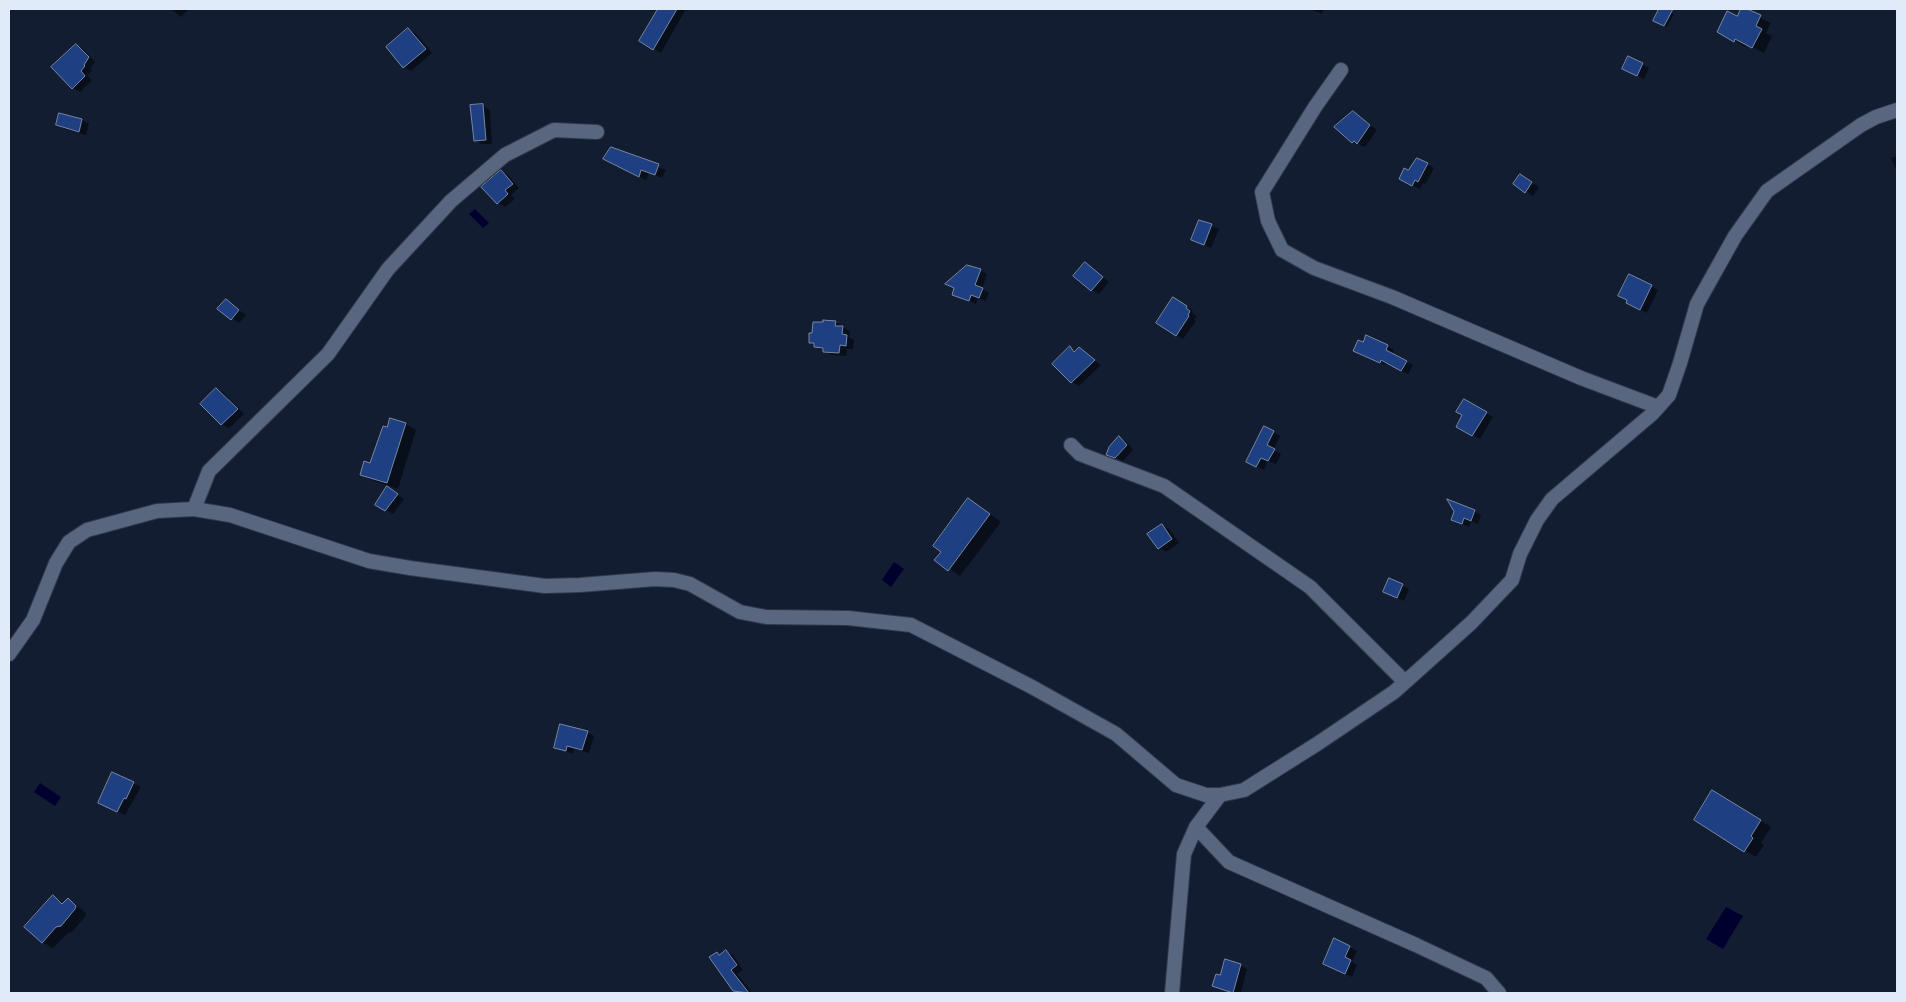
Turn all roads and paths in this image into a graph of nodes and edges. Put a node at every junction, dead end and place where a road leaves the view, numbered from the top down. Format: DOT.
graph roads {
  1 [pos="1341,70"];
  2 [pos="1897,110"];
  3 [pos="597,132"];
  4 [pos="1658,407"];
  5 [pos="1070,445"];
  6 [pos="194,509"];
  7 [pos="9,654"];
  8 [pos="1405,682"];
  9 [pos="1220,795"];
  10 [pos="1196,827"];
  11 [pos="1172,993"];
  12 [pos="1499,993"];
  1 -- 4 [label="street"];
  2 -- 4 [label="street"];
  3 -- 6 [label="street"];
  4 -- 8 [label="street"];
  5 -- 8 [label="street"];
  6 -- 7 [label="street"];
  6 -- 9 [label="street"];
  8 -- 9 [label="street"];
  9 -- 10 [label="street"];
  10 -- 11 [label="street"];
  10 -- 12 [label="street"];
}
